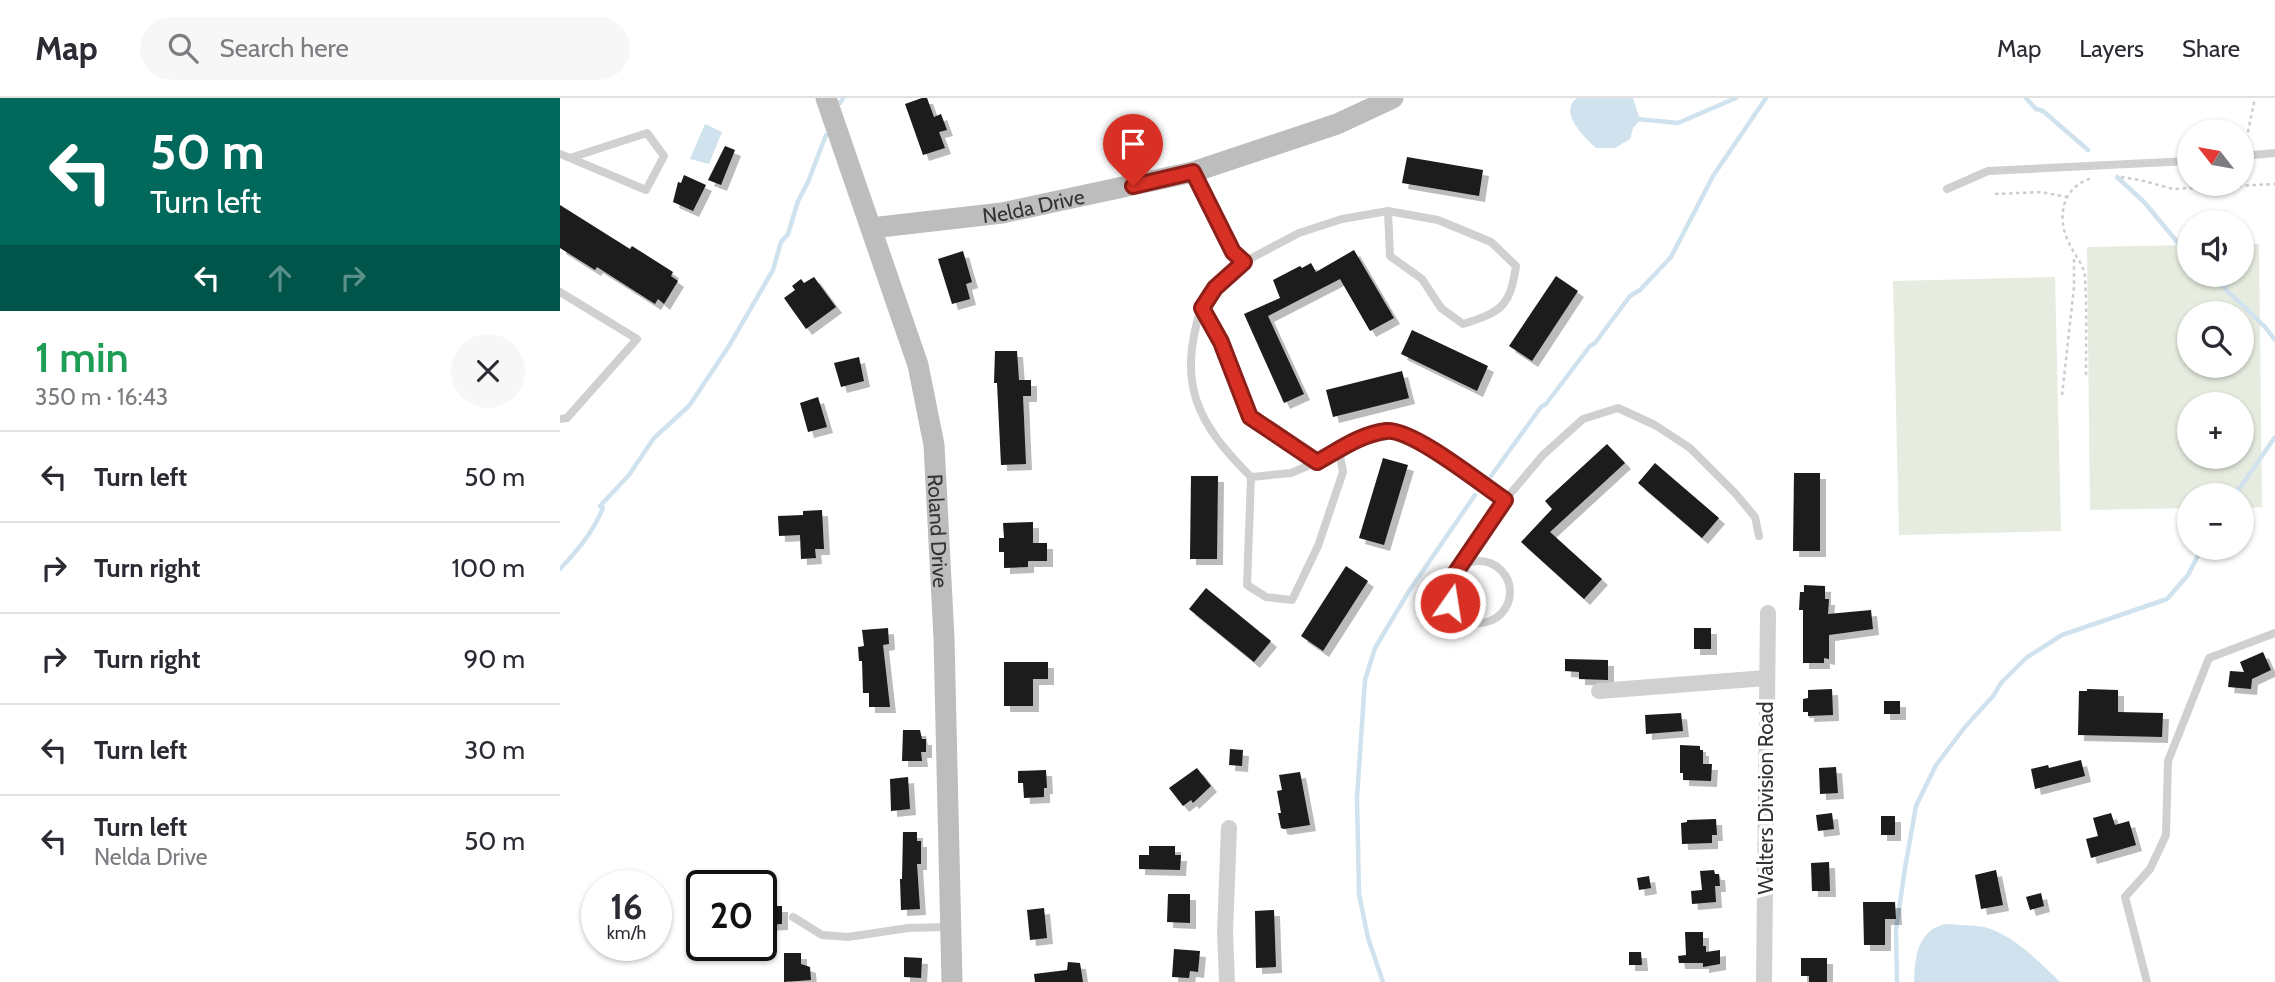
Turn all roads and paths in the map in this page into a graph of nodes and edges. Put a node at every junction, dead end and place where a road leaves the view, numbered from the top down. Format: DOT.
graph roads {
  1 [pos="826,98"];
  2 [pos="1393,98"];
  3 [pos="2255,98"];
  4 [pos="2250,119"];
  5 [pos="2275,153"];
  6 [pos="560,154"];
  7 [pos="2254,155"];
  8 [pos="570,158"];
  9 [pos="2177,162"];
  10 [pos="1193,172"];
  11 [pos="2117,177"];
  12 [pos="2096,178"];
  13 [pos="2275,184"];
  14 [pos="1947,190"];
  15 [pos="1995,194"];
  16 [pos="2067,197"];
  17 [pos="1388,211"];
  18 [pos="871,228"];
  19 [pos="2074,254"];
  20 [pos="1244,262"];
  21 [pos="560,292"];
  22 [pos="1202,308"];
  23 [pos="2086,375"];
  24 [pos="2062,395"];
  25 [pos="560,419"];
  26 [pos="1339,450"];
  27 [pos="1317,462"];
  28 [pos="1251,477"];
  29 [pos="1505,500"];
  30 [pos="1759,536"];
  31 [pos="1461,568"];
  32 [pos="1768,613"];
  33 [pos="2275,632"];
  34 [pos="1766,678"];
  35 [pos="1599,691"];
  36 [pos="1229,828"];
  37 [pos="793,917"];
  38 [pos="951,927"];
  39 [pos="952,982"];
  40 [pos="1227,982"];
  41 [pos="1764,982"];
  42 [pos="2147,982"];
  1 -- 18 [label="street, Roland Drive"];
  2 -- 10 [label="street, Nelda Drive"];
  3 -- 4 [label="path"];
  5 -- 7 [label="lane"];
  6 -- 8 [label="lane"];
  8 -- 8 [label="lane"];
  9 -- 14 [label="lane"];
  10 -- 18 [label="street, Nelda Drive"];
  10 -- 20 [label="lane"];
  11 -- 13 [label="path"];
  12 -- 16 [label="path"];
  15 -- 16 [label="path"];
  16 -- 19 [label="path"];
  17 -- 17 [label="lane"];
  17 -- 20 [label="lane"];
  18 -- 38 [label="street, Roland Drive"];
  19 -- 23 [label="path"];
  19 -- 24 [label="path"];
  20 -- 22 [label="lane"];
  21 -- 25 [label="lane"];
  22 -- 27 [label="lane"];
  22 -- 28 [label="lane"];
  26 -- 27 [label="lane"];
  26 -- 28 [label="lane"];
  26 -- 29 [label="lane"];
  27 -- 28 [label="lane"];
  29 -- 30 [label="lane"];
  29 -- 31 [label="lane"];
  31 -- 31 [label="lane"];
  32 -- 34 [label="street, Walters Division Road"];
  33 -- 42 [label="lane"];
  34 -- 35 [label="street"];
  34 -- 41 [label="street, Walters Division Road"];
  36 -- 40 [label="street"];
  37 -- 38 [label="lane"];
  38 -- 39 [label="street, Roland Drive"];
}
